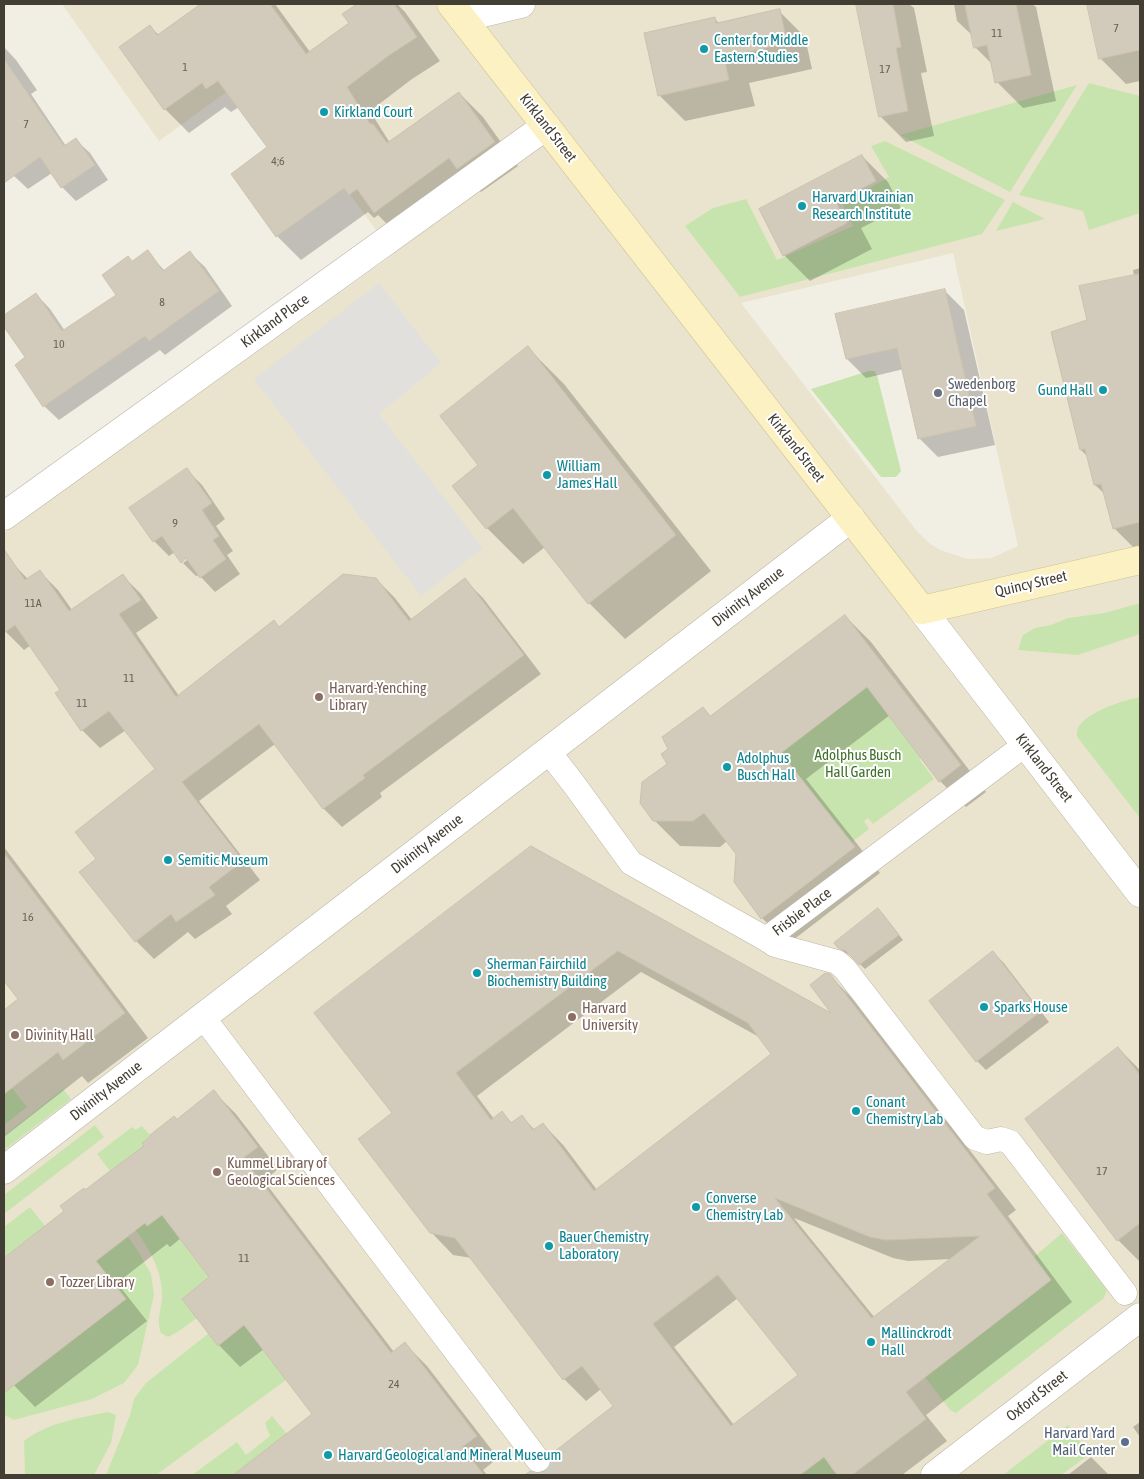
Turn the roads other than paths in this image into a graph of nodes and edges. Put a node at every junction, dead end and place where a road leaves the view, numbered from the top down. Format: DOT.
graph roads {
  1 [pos="521,4"];
  2 [pos="457,11"];
  3 [pos="546,126"];
  4 [pos="4,516"];
  5 [pos="851,518"];
  6 [pos="1140,560"];
  7 [pos="922,610"];
  8 [pos="1026,744"];
  9 [pos="548,752"];
  10 [pos="1140,893"];
  11 [pos="766,939"];
  12 [pos="203,1017"];
  13 [pos="4,1170"];
  14 [pos="1125,1293"];
  15 [pos="1140,1317"];
  16 [pos="538,1460"];
  17 [pos="934,1475"];
  1 -- 2 [label="street"];
  2 -- 3 [label="main road, Kirkland Street"];
  3 -- 4 [label="street, Kirkland Place"];
  3 -- 5 [label="main road, Kirkland Street"];
  5 -- 7 [label="main road, Kirkland Street"];
  5 -- 9 [label="street, Divinity Avenue"];
  6 -- 7 [label="main road, Quincy Street"];
  7 -- 8 [label="street, Kirkland Street"];
  8 -- 10 [label="street, Kirkland Street"];
  8 -- 11 [label="street, Frisbie Place"];
  9 -- 11 [label="street, Frisbie Place"];
  9 -- 12 [label="street, Divinity Avenue"];
  11 -- 14 [label="street"];
  12 -- 13 [label="street, Divinity Avenue"];
  12 -- 16 [label="street"];
  15 -- 17 [label="street, Oxford Street"];
}
